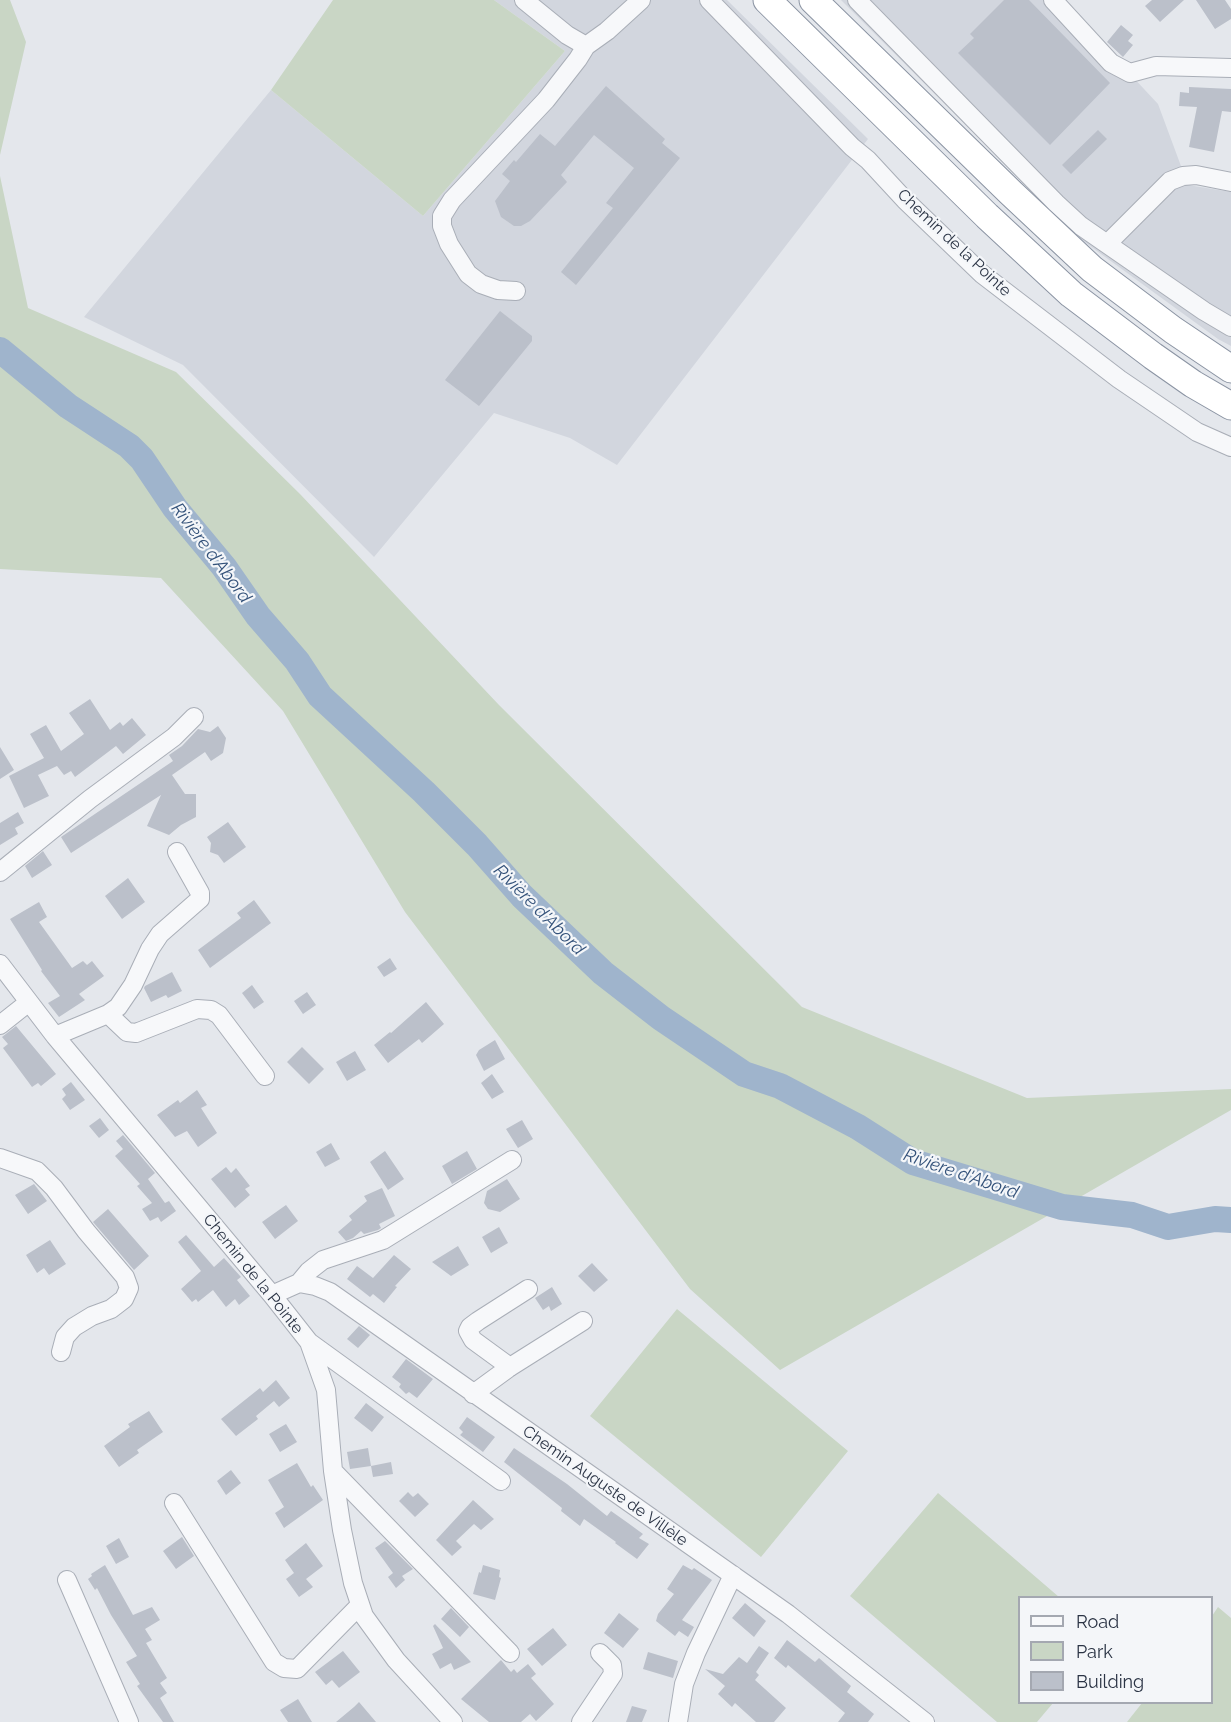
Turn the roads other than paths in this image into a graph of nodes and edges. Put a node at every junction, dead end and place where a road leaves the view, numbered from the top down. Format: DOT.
graph roads {
  1 [pos="524,0"];
  2 [pos="641,0"];
  3 [pos="709,0"];
  4 [pos="767,0"];
  5 [pos="813,0"];
  6 [pos="827,0"];
  7 [pos="857,0"];
  8 [pos="1053,0"];
  9 [pos="586,46"];
  10 [pos="1231,68"];
  11 [pos="1231,182"];
  12 [pos="1058,237"];
  13 [pos="1107,244"];
  14 [pos="516,291"];
  15 [pos="1231,327"];
  16 [pos="1231,369"];
  17 [pos="1231,406"];
  18 [pos="1231,447"];
  19 [pos="194,717"];
  20 [pos="177,852"];
  21 [pos="0,872"];
  22 [pos="0,964"];
  23 [pos="28,1002"];
  24 [pos="108,1014"];
  25 [pos="0,1025"];
  26 [pos="55,1036"];
  27 [pos="265,1076"];
  28 [pos="0,1158"];
  29 [pos="512,1161"];
  30 [pos="299,1283"];
  31 [pos="528,1289"];
  32 [pos="272,1295"];
  33 [pos="583,1321"];
  34 [pos="309,1342"];
  35 [pos="61,1352"];
  36 [pos="510,1367"];
  37 [pos="473,1394"];
  38 [pos="333,1470"];
  39 [pos="501,1481"];
  40 [pos="174,1503"];
  41 [pos="733,1575"];
  42 [pos="68,1580"];
  43 [pos="360,1605"];
  44 [pos="510,1653"];
  45 [pos="600,1653"];
  46 [pos="682,1719"];
  47 [pos="129,1722"];
  48 [pos="453,1722"];
  49 [pos="581,1722"];
  50 [pos="925,1722"];
  1 -- 9 [label="street"];
  2 -- 9 [label="street"];
  3 -- 18 [label="street, Chemin de la Pointe"];
  4 -- 17 [label="highway"];
  5 -- 12 [label="highway"];
  6 -- 12 [label="highway"];
  7 -- 13 [label="street"];
  8 -- 10 [label="street"];
  9 -- 14 [label="street"];
  11 -- 13 [label="street"];
  12 -- 16 [label="highway"];
  13 -- 15 [label="street"];
  19 -- 21 [label="street"];
  20 -- 24 [label="street"];
  22 -- 23 [label="street, Chemin de la Pointe"];
  23 -- 25 [label="street"];
  23 -- 26 [label="street, Chemin de la Pointe"];
  24 -- 26 [label="street"];
  24 -- 27 [label="street"];
  26 -- 32 [label="street, Chemin de la Pointe"];
  28 -- 35 [label="street"];
  29 -- 30 [label="street"];
  30 -- 32 [label="street"];
  30 -- 37 [label="street, Chemin Auguste de Villèle"];
  31 -- 36 [label="street"];
  32 -- 34 [label="street, Chemin de la Pointe"];
  33 -- 36 [label="street"];
  34 -- 38 [label="street, Chemin de la Pointe"];
  34 -- 39 [label="street"];
  36 -- 37 [label="street"];
  37 -- 41 [label="street, Chemin Auguste de Villèle"];
  38 -- 43 [label="street, Chemin de la Pointe"];
  38 -- 44 [label="street"];
  40 -- 43 [label="street"];
  41 -- 46 [label="street"];
  41 -- 50 [label="street, Chemin Auguste de Villèle"];
  42 -- 47 [label="street"];
  43 -- 48 [label="street, Chemin de la Pointe"];
  45 -- 49 [label="street"];
}
